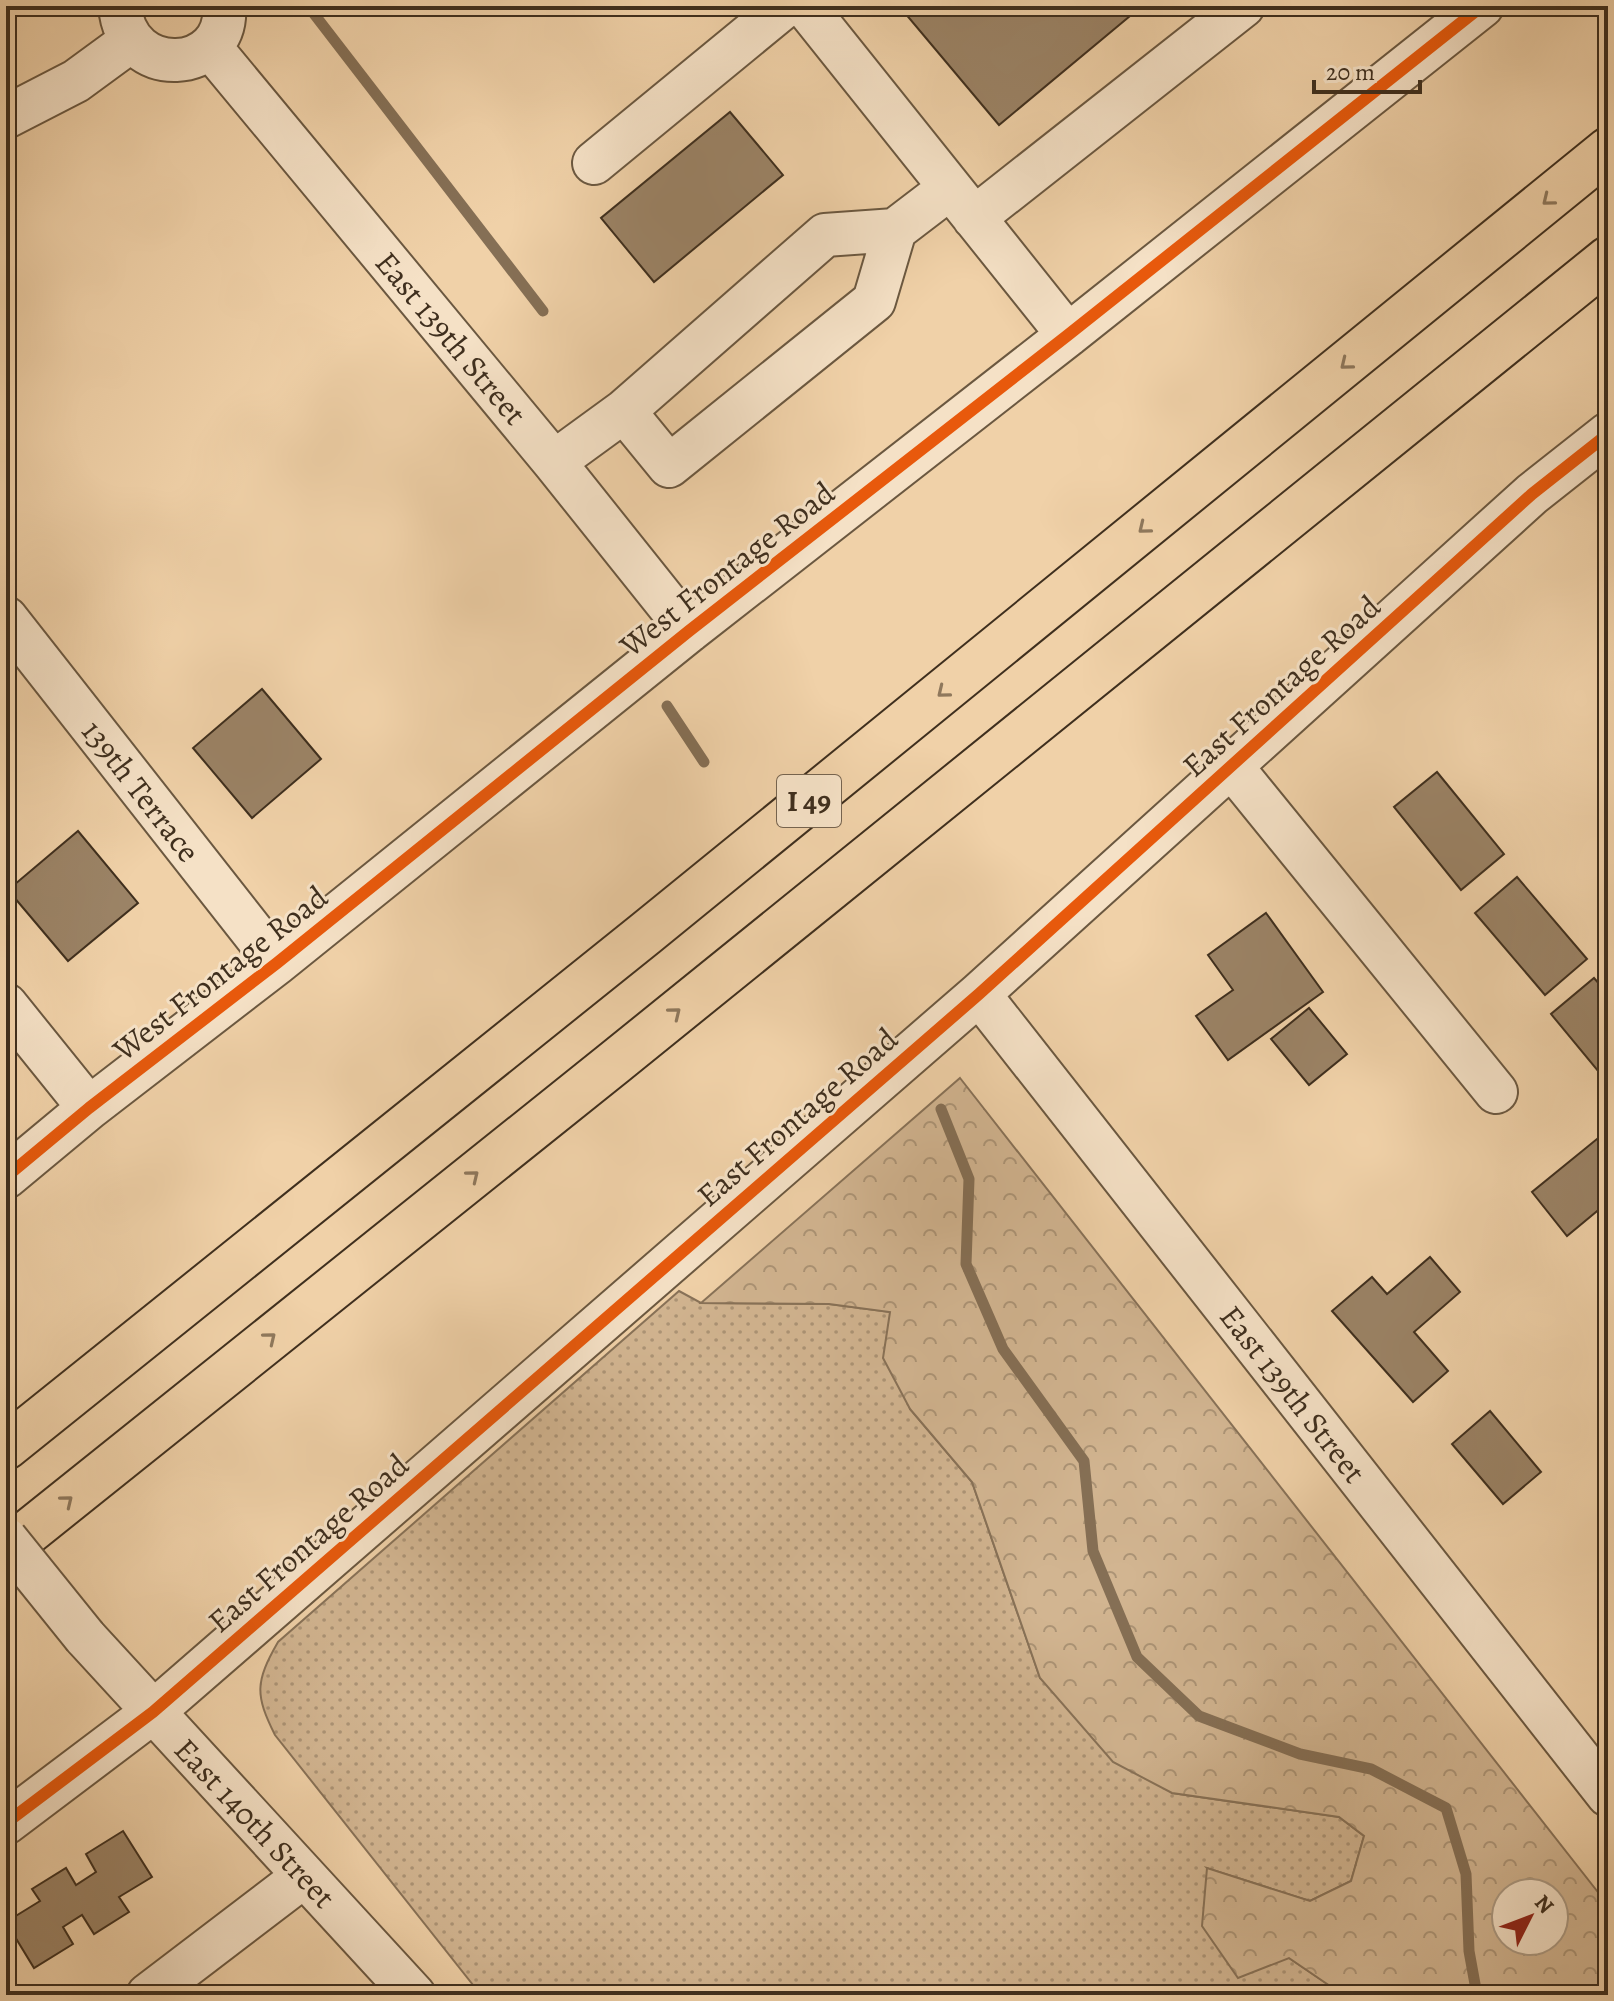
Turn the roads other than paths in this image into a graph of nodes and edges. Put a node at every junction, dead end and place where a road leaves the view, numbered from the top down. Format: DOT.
graph roads {
  1 [pos="224,6"];
  2 [pos="785,6"];
  3 [pos="805,6"];
  4 [pos="1243,6"];
  5 [pos="1482,6"];
  6 [pos="126,23"];
  7 [pos="210,47"];
  8 [pos="6,117"];
  9 [pos="1608,150"];
  10 [pos="594,163"];
  11 [pos="962,203"];
  12 [pos="895,230"];
  13 [pos="1608,259"];
  14 [pos="1068,335"];
  15 [pos="624,411"];
  16 [pos="1608,434"];
  17 [pos="554,462"];
  18 [pos="6,618"];
  19 [pos="689,631"];
  20 [pos="1231,766"];
  21 [pos="277,963"];
  22 [pos="979,994"];
  23 [pos="6,1005"];
  24 [pos="1496,1092"];
  25 [pos="89,1108"];
  26 [pos="6,1177"];
  27 [pos="6,1447"];
  28 [pos="6,1539"];
  29 [pos="6,1550"];
  30 [pos="153,1712"];
  31 [pos="1608,1795"];
  32 [pos="6,1823"];
  33 [pos="304,1876"];
  34 [pos="148,1995"];
  35 [pos="414,1995"];
  1 -- 7 [label="street"];
  2 -- 10 [label="street"];
  3 -- 11 [label="street"];
  4 -- 11 [label="street"];
  5 -- 14 [label="street, West Frontage Road"];
  6 -- 7 [label="street"];
  6 -- 8 [label="street"];
  7 -- 17 [label="street, East 139th Street"];
  9 -- 27 [label="highway, I 49, one-way"];
  11 -- 12 [label="street"];
  11 -- 14 [label="street"];
  12 -- 15 [label="street"];
  12 -- 15 [label="street"];
  29 -- 13 [label="highway, I 49, one-way"];
  14 -- 19 [label="street, West Frontage Road"];
  15 -- 17 [label="street"];
  16 -- 20 [label="street, East Frontage Road"];
  17 -- 19 [label="street, East 139th Street"];
  18 -- 21 [label="street, 139th Terrace"];
  19 -- 21 [label="street, West Frontage Road"];
  20 -- 22 [label="street, East Frontage Road"];
  20 -- 24 [label="street"];
  21 -- 25 [label="street, West Frontage Road"];
  22 -- 30 [label="street, East Frontage Road"];
  22 -- 31 [label="street, East 139th Street"];
  23 -- 25 [label="street"];
  25 -- 26 [label="street, West Frontage Road"];
  28 -- 30 [label="street, East 140th Street, bridge"];
  30 -- 32 [label="street, East Frontage Road"];
  30 -- 33 [label="street, East 140th Street"];
  33 -- 34 [label="street"];
  33 -- 35 [label="street, East 140th Street"];
}
